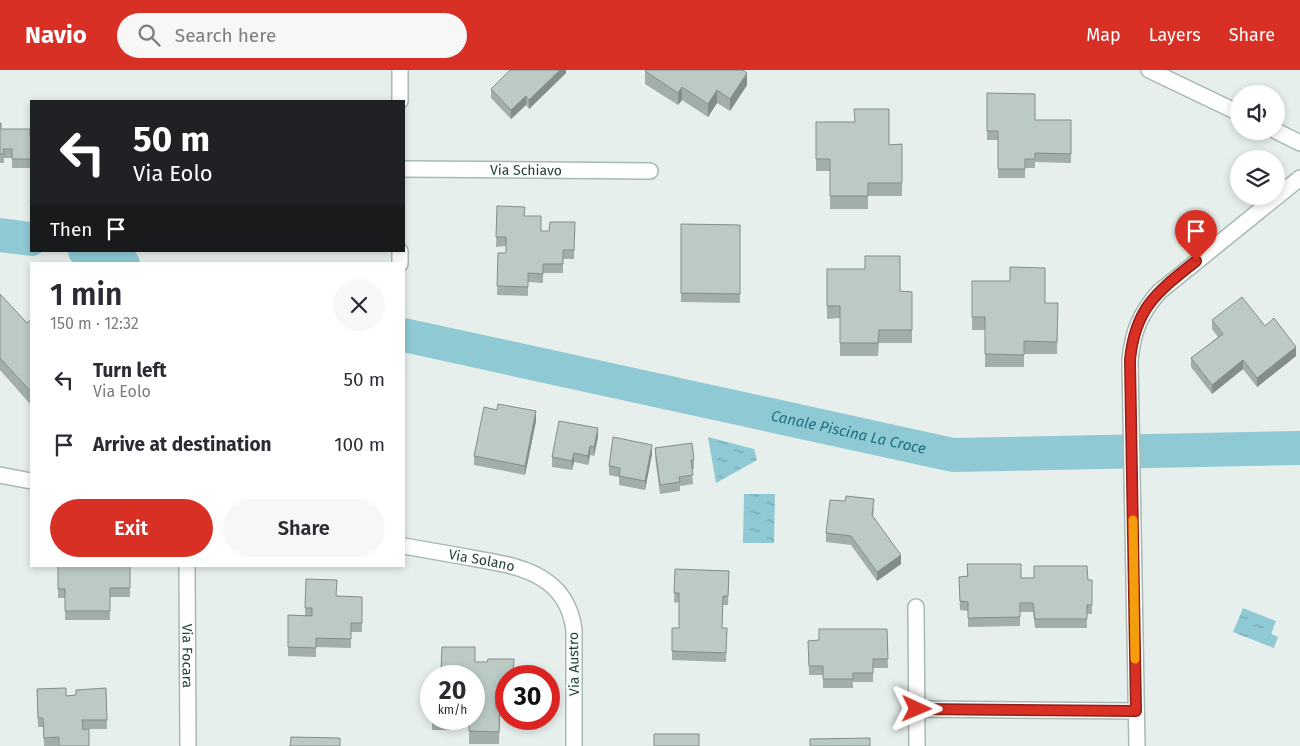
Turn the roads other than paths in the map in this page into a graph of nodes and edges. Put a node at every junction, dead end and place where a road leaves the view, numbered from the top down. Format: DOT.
graph roads {
  1 [pos="400,70"];
  2 [pos="1149,70"];
  3 [pos="400,100"];
  4 [pos="1230,109"];
  5 [pos="1285,135"];
  6 [pos="1300,142"];
  7 [pos="405,169"];
  8 [pos="650,171"];
  9 [pos="1300,178"];
  10 [pos="0,475"];
  11 [pos="30,481"];
  12 [pos="405,546"];
  13 [pos="187,567"];
  14 [pos="554,588"];
  15 [pos="916,607"];
  16 [pos="917,709"];
  17 [pos="1136,711"];
  18 [pos="188,746"];
  19 [pos="574,746"];
  20 [pos="917,746"];
  21 [pos="1137,746"];
  1 -- 3 [label="street"];
  2 -- 4 [label="street"];
  5 -- 6 [label="street"];
  7 -- 8 [label="street, Via Schiavo"];
  9 -- 17 [label="street"];
  10 -- 11 [label="street"];
  12 -- 14 [label="street, Via Solano"];
  13 -- 18 [label="street, Via Focara"];
  14 -- 19 [label="street, Via Austro"];
  15 -- 16 [label="street"];
  16 -- 17 [label="street"];
  16 -- 20 [label="street"];
  17 -- 21 [label="street"];
}
